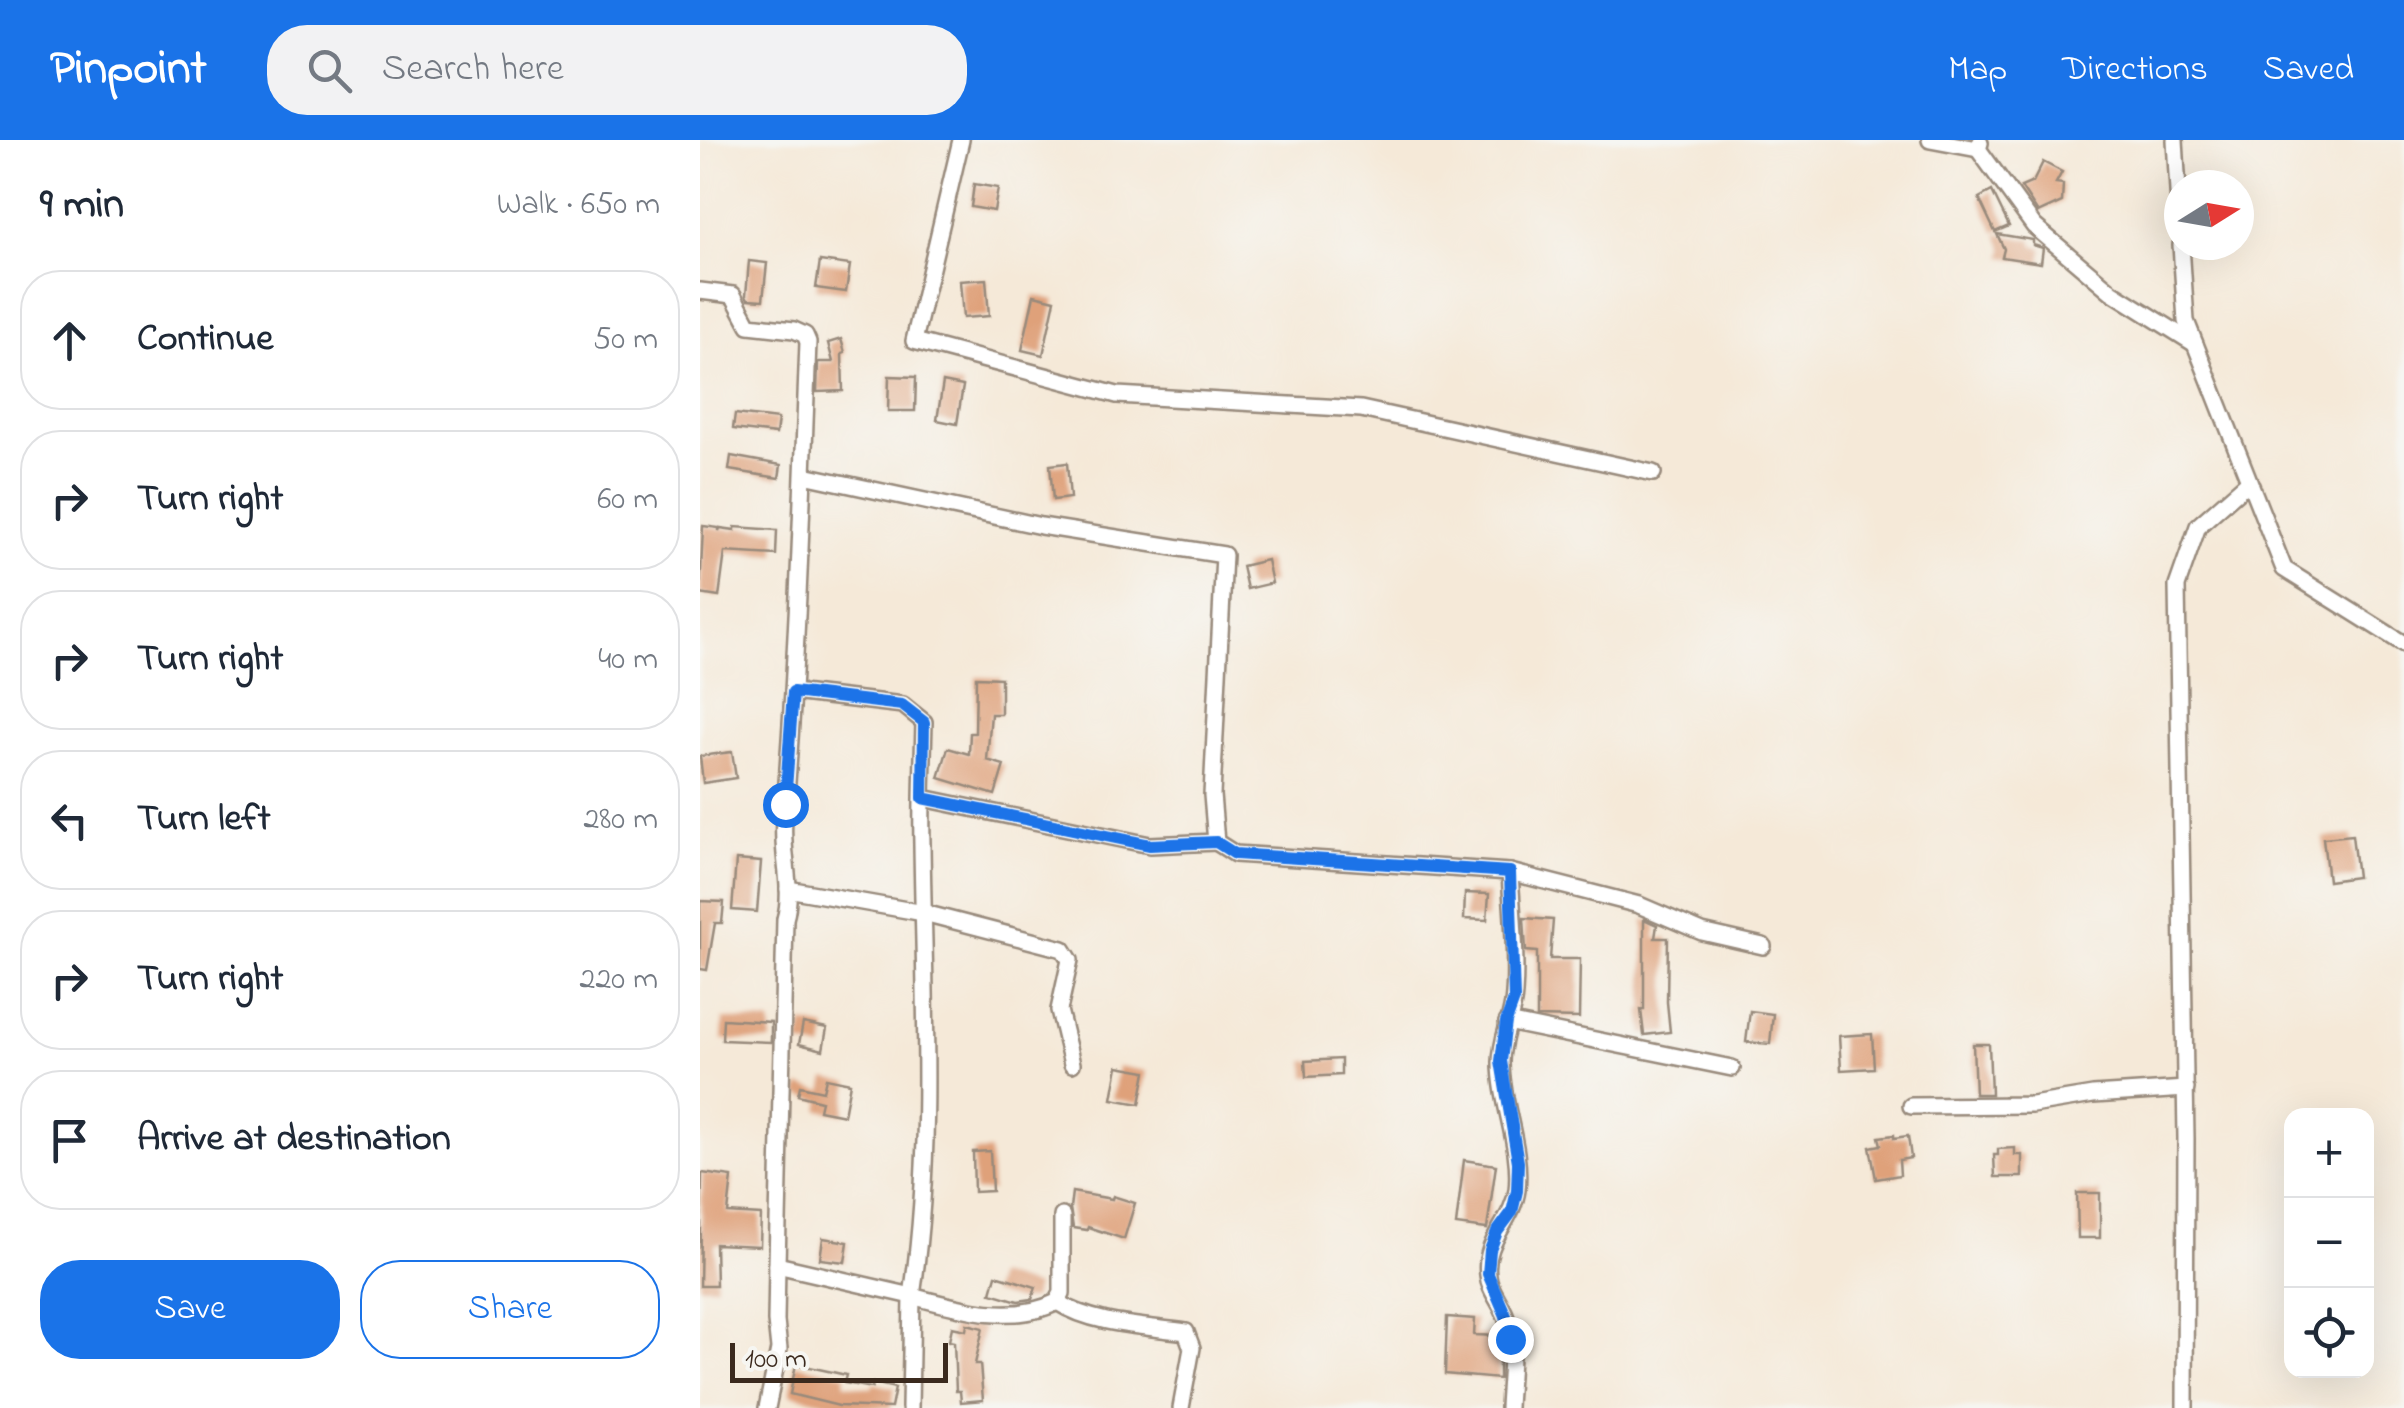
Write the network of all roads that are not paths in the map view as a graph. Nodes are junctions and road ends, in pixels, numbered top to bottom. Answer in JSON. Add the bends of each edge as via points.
{"nodes":[{"id":1,"x":960,"y":140,"type":"edge"},
{"id":2,"x":1930,"y":140,"type":"edge"},
{"id":3,"x":2175,"y":140,"type":"edge"},
{"id":4,"x":1980,"y":144,"type":"edge"},
{"id":5,"x":2177,"y":170,"type":"edge"},
{"id":6,"x":2182,"y":260,"type":"edge"},
{"id":7,"x":700,"y":290,"type":"edge"},
{"id":8,"x":2195,"y":344,"type":"junction"},
{"id":9,"x":1653,"y":472,"type":"dead end"},
{"id":10,"x":804,"y":476,"type":"junction"},
{"id":11,"x":2248,"y":482,"type":"junction"},
{"id":12,"x":2404,"y":644,"type":"edge"},
{"id":13,"x":793,"y":692,"type":"junction"},
{"id":14,"x":923,"y":798,"type":"junction"},
{"id":15,"x":1216,"y":842,"type":"junction"},
{"id":16,"x":1510,"y":872,"type":"junction"},
{"id":17,"x":788,"y":889,"type":"junction"},
{"id":18,"x":924,"y":913,"type":"junction"},
{"id":19,"x":1763,"y":946,"type":"dead end"},
{"id":20,"x":1506,"y":1022,"type":"junction"},
{"id":21,"x":1072,"y":1064,"type":"dead end"},
{"id":22,"x":1732,"y":1068,"type":"dead end"},
{"id":23,"x":2186,"y":1089,"type":"junction"},
{"id":24,"x":1911,"y":1106,"type":"dead end"},
{"id":25,"x":1062,"y":1216,"type":"dead end"},
{"id":26,"x":776,"y":1266,"type":"junction"},
{"id":27,"x":912,"y":1296,"type":"junction"},
{"id":28,"x":1057,"y":1302,"type":"junction"},
{"id":29,"x":767,"y":1408,"type":"edge"},
{"id":30,"x":910,"y":1408,"type":"edge"},
{"id":31,"x":1180,"y":1408,"type":"edge"},
{"id":32,"x":1508,"y":1408,"type":"edge"},
{"id":33,"x":2185,"y":1408,"type":"edge"}],
"edges":[{"from":1,"to":9,"type":"street","via":[[914,340],[1117,395],[1361,409]]},
{"from":2,"to":4,"type":"street"},
{"from":3,"to":5,"type":"street"},
{"from":4,"to":8,"type":"street","via":[[2034,226],[2112,292]]},
{"from":6,"to":8,"type":"street","via":[[2186,321]]},
{"from":7,"to":10,"type":"street","via":[[733,295],[749,325],[805,335]]},
{"from":8,"to":11,"type":"street"},
{"from":10,"to":13,"type":"street"},
{"from":10,"to":15,"type":"street","via":[[1042,526],[1224,555],[1212,796]]},
{"from":11,"to":12,"type":"street","via":[[2284,569]]},
{"from":11,"to":23,"type":"street","via":[[2198,526],[2177,586]]},
{"from":13,"to":14,"type":"street","via":[[902,705],[924,722]]},
{"from":13,"to":17,"type":"street","via":[[782,837]]},
{"from":14,"to":15,"type":"street","via":[[1150,845]]},
{"from":14,"to":18,"type":"street"},
{"from":15,"to":16,"type":"street","via":[[1235,854]]},
{"from":16,"to":19,"type":"street"},
{"from":16,"to":20,"type":"street","via":[[1515,969]]},
{"from":17,"to":18,"type":"street"},
{"from":17,"to":26,"type":"street"},
{"from":18,"to":21,"type":"street","via":[[1063,949],[1070,960],[1059,1010]]},
{"from":18,"to":27,"type":"street","via":[[926,1086]]},
{"from":20,"to":22,"type":"street"},
{"from":20,"to":32,"type":"street","via":[[1501,1061],[1517,1191],[1490,1250],[1488,1274],[1510,1339]]},
{"from":23,"to":24,"type":"street","via":[[2032,1105]]},
{"from":23,"to":33,"type":"street"},
{"from":25,"to":28,"type":"street"},
{"from":26,"to":27,"type":"street"},
{"from":26,"to":29,"type":"street","via":[[779,1349]]},
{"from":27,"to":28,"type":"street","via":[[996,1314]]},
{"from":27,"to":30,"type":"street"},
{"from":28,"to":31,"type":"street","via":[[1123,1324],[1186,1332],[1192,1348]]}]}
